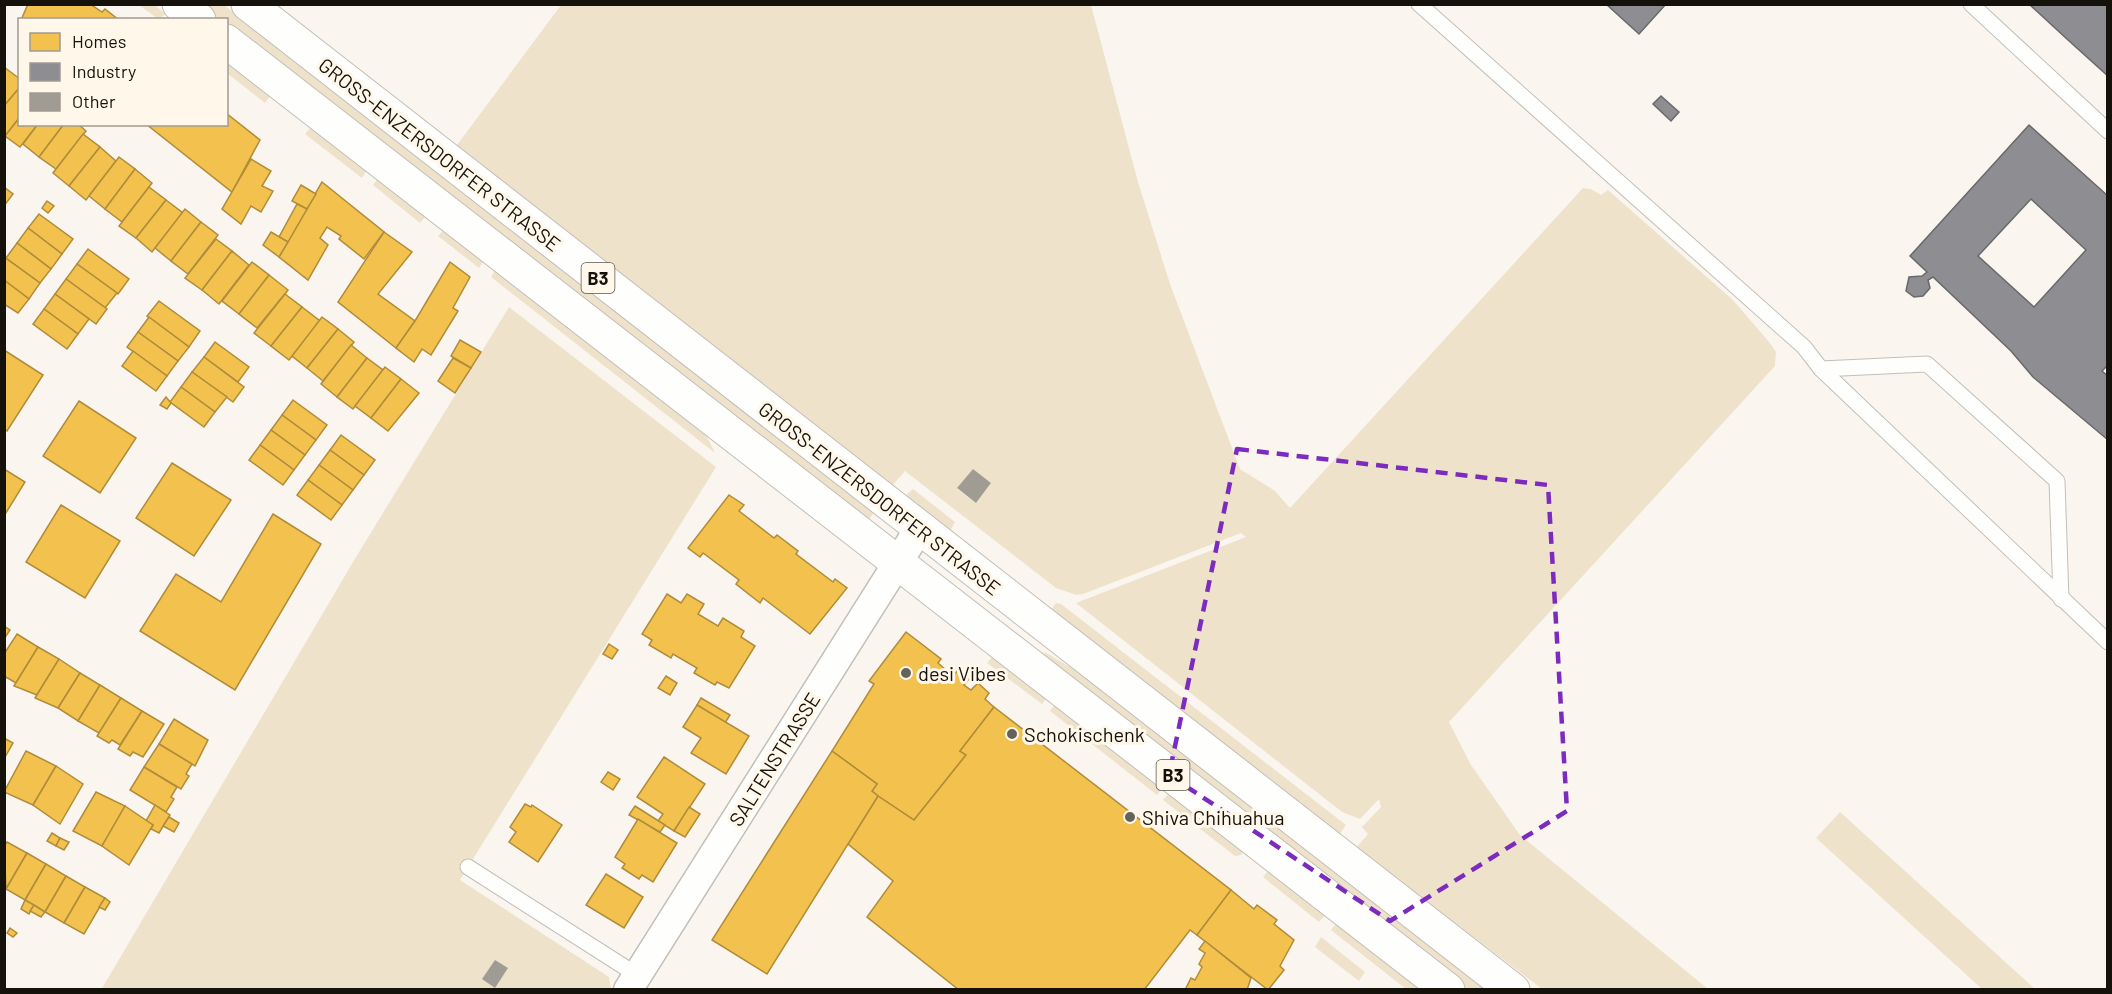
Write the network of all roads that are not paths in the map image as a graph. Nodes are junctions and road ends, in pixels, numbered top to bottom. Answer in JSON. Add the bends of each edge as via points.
{"nodes":[{"id":1,"x":179,"y":4,"type":"edge"},
{"id":2,"x":248,"y":4,"type":"edge"},
{"id":3,"x":1419,"y":4,"type":"edge"},
{"id":4,"x":1971,"y":4,"type":"edge"},
{"id":5,"x":196,"y":18,"type":"edge"},
{"id":6,"x":228,"y":43,"type":"edge"},
{"id":7,"x":2108,"y":130,"type":"edge"},
{"id":8,"x":1821,"y":369,"type":"junction"},
{"id":9,"x":919,"y":529,"type":"junction"},
{"id":10,"x":899,"y":561,"type":"junction"},
{"id":11,"x":2061,"y":599,"type":"junction"},
{"id":12,"x":2108,"y":642,"type":"edge"},
{"id":13,"x":468,"y":867,"type":"dead end"},
{"id":14,"x":633,"y":982,"type":"edge"},
{"id":15,"x":1448,"y":990,"type":"edge"},
{"id":16,"x":1513,"y":990,"type":"edge"}],
"edges":[{"from":1,"to":5,"type":"main road"},
{"from":2,"to":9,"type":"main road","name":"GROSS-ENZERSDORFER STRASSE","number":"B3"},
{"from":3,"to":8,"type":"lane","via":[[1804,347]]},
{"from":4,"to":7,"type":"lane"},
{"from":6,"to":10,"type":"main road","name":"GROSS-ENZERSDORFER STRASSE","number":"B3"},
{"from":8,"to":11,"type":"lane"},
{"from":8,"to":11,"type":"lane","via":[[1927,364],[2056,481]]},
{"from":9,"to":10,"type":"street","name":"SALTENSTRASSE"},
{"from":9,"to":16,"type":"main road","name":"GROSS-ENZERSDORFER STRASSE","number":"B3"},
{"from":10,"to":14,"type":"street","name":"SALTENSTRASSE"},
{"from":10,"to":15,"type":"main road","name":"GROSS-ENZERSDORFER STRASSE","number":"B3"},
{"from":11,"to":12,"type":"lane"},
{"from":13,"to":14,"type":"lane"}]}
